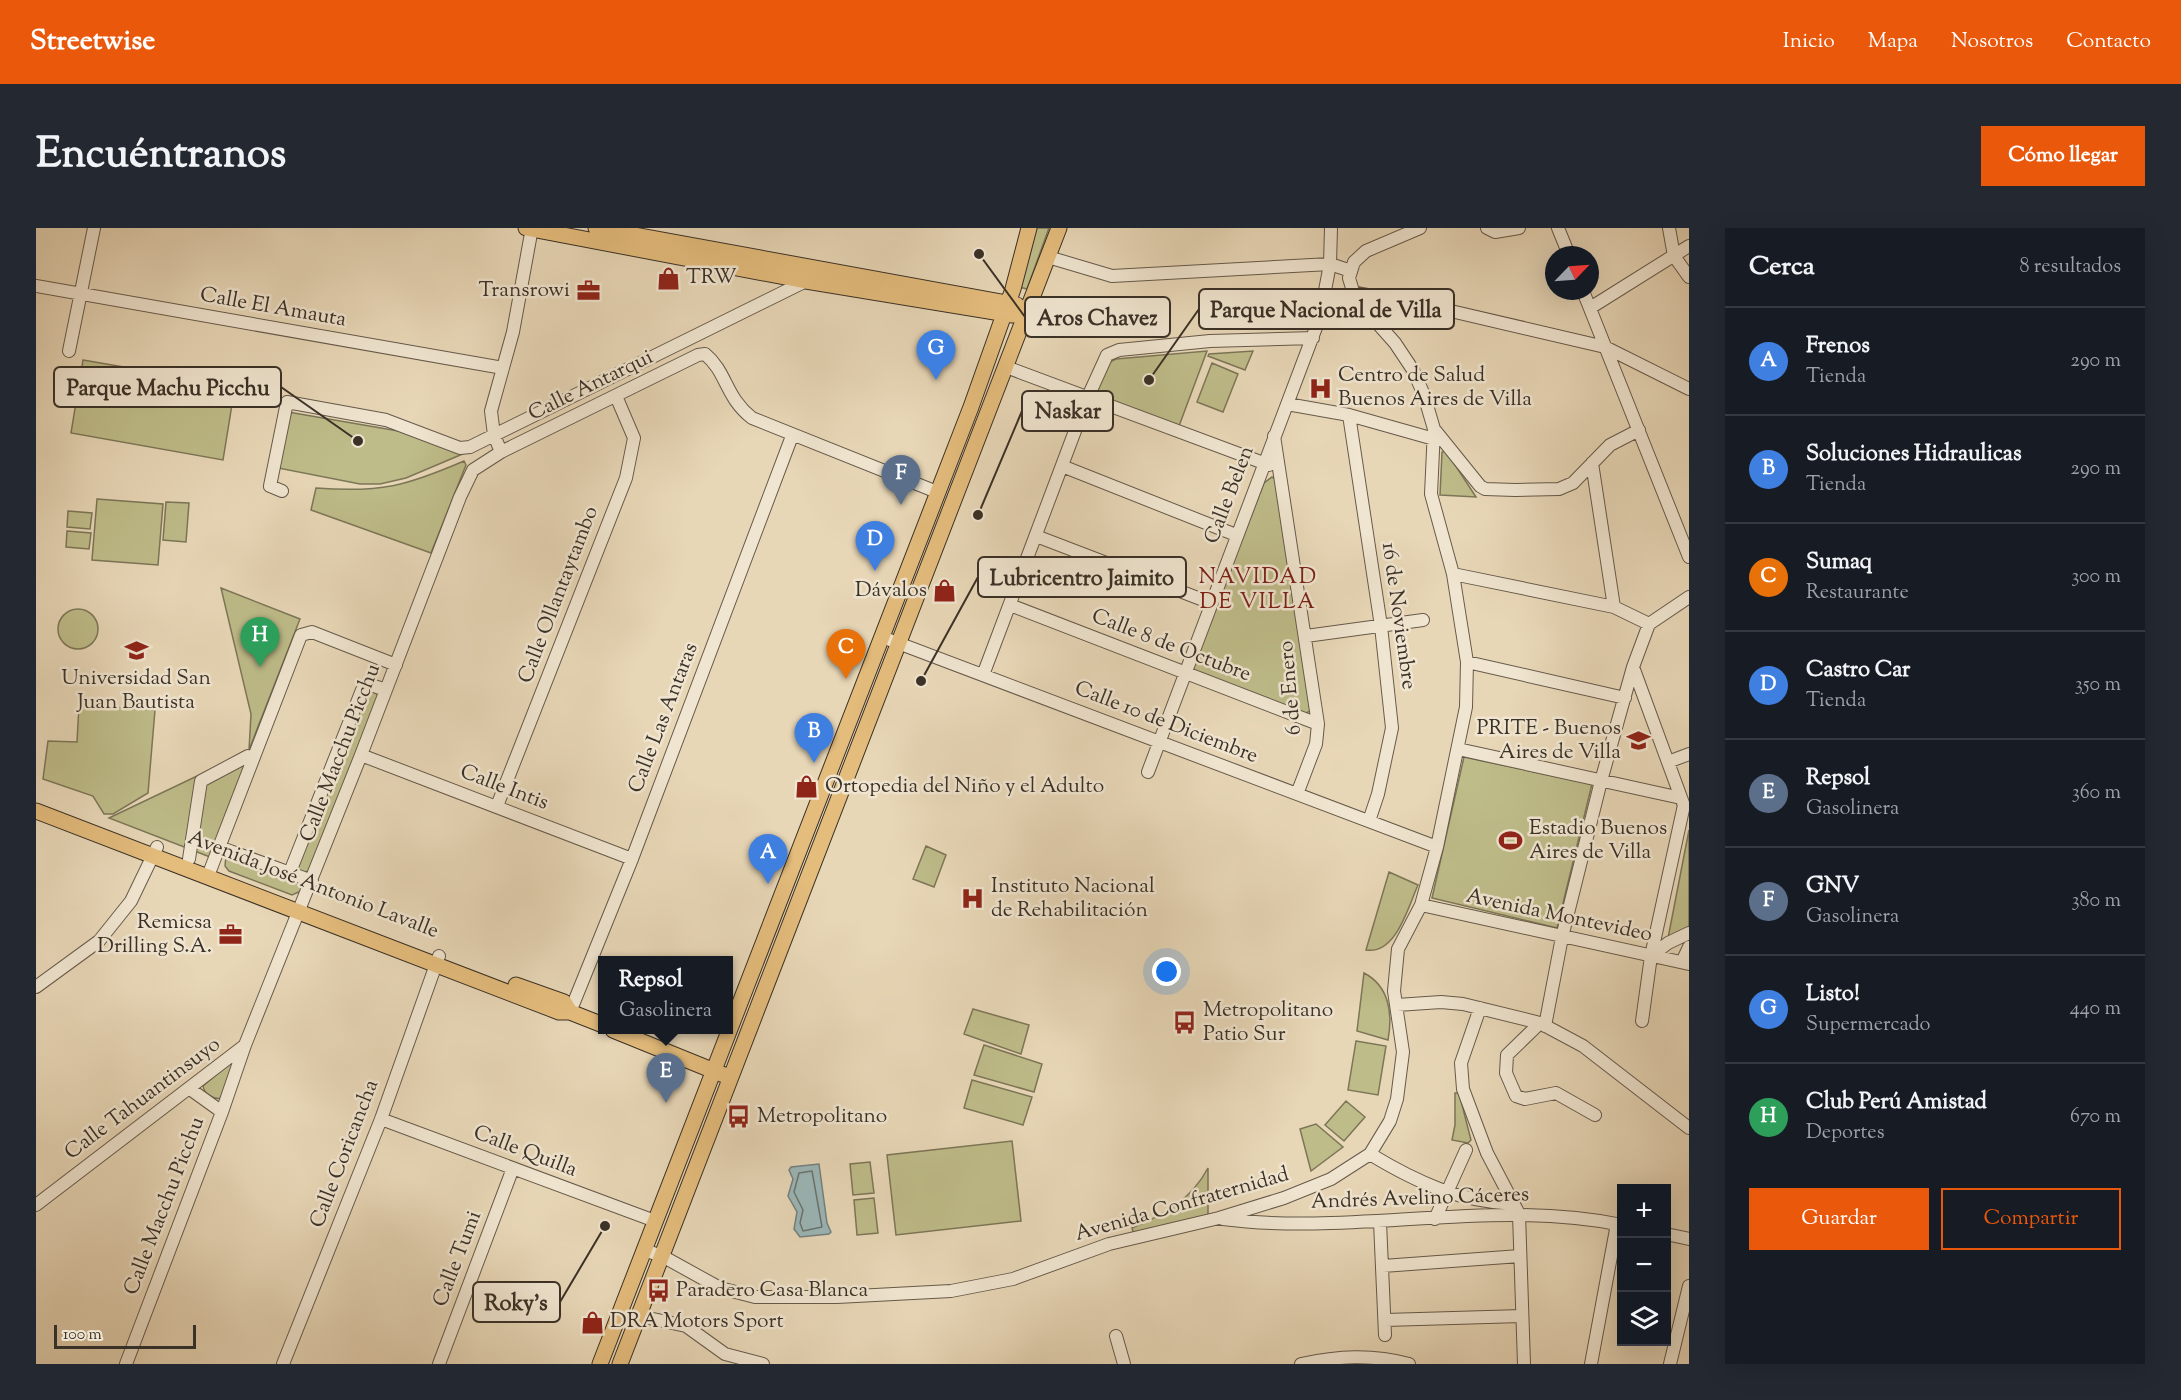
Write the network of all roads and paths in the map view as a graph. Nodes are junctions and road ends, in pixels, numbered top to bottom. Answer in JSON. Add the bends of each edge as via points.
{"nodes":[{"id":1,"x":93,"y":228,"type":"edge"},
{"id":2,"x":530,"y":228,"type":"edge"},
{"id":3,"x":596,"y":228,"type":"edge"},
{"id":4,"x":1029,"y":228,"type":"edge"},
{"id":5,"x":1059,"y":228,"type":"edge"},
{"id":6,"x":1331,"y":228,"type":"edge"},
{"id":7,"x":1419,"y":228,"type":"edge"},
{"id":8,"x":1487,"y":228,"type":"edge"},
{"id":9,"x":1519,"y":228,"type":"edge"},
{"id":10,"x":1558,"y":228,"type":"edge"},
{"id":11,"x":1669,"y":228,"type":"edge"},
{"id":12,"x":641,"y":232,"type":"edge"},
{"id":13,"x":1565,"y":246,"type":"edge"},
{"id":14,"x":1689,"y":246,"type":"edge"},
{"id":15,"x":1674,"y":256,"type":"junction"},
{"id":16,"x":1048,"y":257,"type":"junction"},
{"id":17,"x":1330,"y":264,"type":"junction"},
{"id":18,"x":1351,"y":271,"type":"junction"},
{"id":19,"x":1689,"y":277,"type":"edge"},
{"id":20,"x":806,"y":281,"type":"junction"},
{"id":21,"x":36,"y":286,"type":"edge"},
{"id":22,"x":1352,"y":292,"type":"junction"},
{"id":23,"x":81,"y":294,"type":"junction"},
{"id":24,"x":1587,"y":300,"type":"edge"},
{"id":25,"x":1007,"y":308,"type":"junction"},
{"id":26,"x":1590,"y":308,"type":"junction"},
{"id":27,"x":1027,"y":313,"type":"junction"},
{"id":28,"x":1313,"y":338,"type":"junction"},
{"id":29,"x":1605,"y":347,"type":"junction"},
{"id":30,"x":69,"y":351,"type":"dead end"},
{"id":31,"x":1006,"y":367,"type":"junction"},
{"id":32,"x":502,"y":368,"type":"junction"},
{"id":33,"x":1689,"y":389,"type":"edge"},
{"id":34,"x":616,"y":396,"type":"junction"},
{"id":35,"x":1087,"y":399,"type":"junction"},
{"id":36,"x":1287,"y":404,"type":"junction"},
{"id":37,"x":1349,"y":415,"type":"junction"},
{"id":38,"x":1639,"y":430,"type":"junction"},
{"id":39,"x":1434,"y":434,"type":"junction"},
{"id":40,"x":494,"y":435,"type":"junction"},
{"id":41,"x":792,"y":435,"type":"junction"},
{"id":42,"x":1274,"y":435,"type":"junction"},
{"id":43,"x":501,"y":452,"type":"junction"},
{"id":44,"x":1592,"y":463,"type":"junction"},
{"id":45,"x":1263,"y":464,"type":"junction"},
{"id":46,"x":1062,"y":466,"type":"junction"},
{"id":47,"x":1279,"y":467,"type":"junction"},
{"id":48,"x":282,"y":491,"type":"dead end"},
{"id":49,"x":937,"y":492,"type":"junction"},
{"id":50,"x":1236,"y":535,"type":"junction"},
{"id":51,"x":1036,"y":536,"type":"junction"},
{"id":52,"x":1689,"y":557,"type":"edge"},
{"id":53,"x":1453,"y":574,"type":"junction"},
{"id":54,"x":1689,"y":597,"type":"edge"},
{"id":55,"x":1211,"y":603,"type":"junction"},
{"id":56,"x":1010,"y":605,"type":"junction"},
{"id":57,"x":1614,"y":607,"type":"junction"},
{"id":58,"x":1422,"y":620,"type":"dead end"},
{"id":59,"x":1648,"y":624,"type":"junction"},
{"id":60,"x":1381,"y":626,"type":"junction"},
{"id":61,"x":1306,"y":636,"type":"junction"},
{"id":62,"x":882,"y":637,"type":"junction"},
{"id":63,"x":898,"y":643,"type":"junction"},
{"id":64,"x":1467,"y":662,"type":"junction"},
{"id":65,"x":396,"y":665,"type":"junction"},
{"id":66,"x":1633,"y":667,"type":"junction"},
{"id":67,"x":1184,"y":672,"type":"junction"},
{"id":68,"x":982,"y":675,"type":"junction"},
{"id":69,"x":386,"y":690,"type":"junction"},
{"id":70,"x":1625,"y":698,"type":"junction"},
{"id":71,"x":1318,"y":724,"type":"junction"},
{"id":72,"x":1159,"y":741,"type":"junction"},
{"id":73,"x":1458,"y":749,"type":"junction"},
{"id":74,"x":1689,"y":754,"type":"edge"},
{"id":75,"x":361,"y":755,"type":"junction"},
{"id":76,"x":253,"y":758,"type":"junction"},
{"id":77,"x":1668,"y":762,"type":"junction"},
{"id":78,"x":1148,"y":772,"type":"dead end"},
{"id":79,"x":1601,"y":781,"type":"junction"},
{"id":80,"x":1297,"y":794,"type":"junction"},
{"id":81,"x":36,"y":800,"type":"edge"},
{"id":82,"x":1682,"y":802,"type":"junction"},
{"id":83,"x":497,"y":806,"type":"junction"},
{"id":84,"x":36,"y":811,"type":"edge"},
{"id":85,"x":1689,"y":818,"type":"edge"},
{"id":86,"x":1369,"y":821,"type":"junction"},
{"id":87,"x":219,"y":847,"type":"junction"},
{"id":88,"x":1437,"y":847,"type":"junction"},
{"id":89,"x":156,"y":851,"type":"junction"},
{"id":90,"x":189,"y":859,"type":"junction"},
{"id":91,"x":632,"y":859,"type":"junction"},
{"id":92,"x":210,"y":872,"type":"junction"},
{"id":93,"x":290,"y":872,"type":"junction"},
{"id":94,"x":312,"y":881,"type":"junction"},
{"id":95,"x":1421,"y":905,"type":"junction"},
{"id":96,"x":301,"y":908,"type":"junction"},
{"id":97,"x":1689,"y":933,"type":"edge"},
{"id":98,"x":1562,"y":937,"type":"junction"},
{"id":99,"x":1689,"y":947,"type":"edge"},
{"id":100,"x":1651,"y":956,"type":"junction"},
{"id":101,"x":438,"y":961,"type":"junction"},
{"id":102,"x":1685,"y":963,"type":"edge"},
{"id":103,"x":36,"y":987,"type":"edge"},
{"id":104,"x":1397,"y":1005,"type":"junction"},
{"id":105,"x":1480,"y":1008,"type":"junction"},
{"id":106,"x":570,"y":1012,"type":"junction"},
{"id":107,"x":1642,"y":1021,"type":"dead end"},
{"id":108,"x":598,"y":1023,"type":"edge"},
{"id":109,"x":733,"y":1024,"type":"edge"},
{"id":110,"x":1543,"y":1024,"type":"junction"},
{"id":111,"x":625,"y":1034,"type":"edge"},
{"id":112,"x":729,"y":1034,"type":"edge"},
{"id":113,"x":245,"y":1045,"type":"junction"},
{"id":114,"x":715,"y":1071,"type":"junction"},
{"id":115,"x":731,"y":1077,"type":"junction"},
{"id":116,"x":190,"y":1089,"type":"junction"},
{"id":117,"x":222,"y":1112,"type":"junction"},
{"id":118,"x":1595,"y":1115,"type":"dead end"},
{"id":119,"x":381,"y":1119,"type":"junction"},
{"id":120,"x":1689,"y":1128,"type":"edge"},
{"id":121,"x":1466,"y":1150,"type":"dead end"},
{"id":122,"x":1370,"y":1154,"type":"junction"},
{"id":123,"x":513,"y":1168,"type":"junction"},
{"id":124,"x":1449,"y":1194,"type":"junction"},
{"id":125,"x":36,"y":1204,"type":"edge"},
{"id":126,"x":1517,"y":1209,"type":"junction"},
{"id":127,"x":1219,"y":1218,"type":"junction"},
{"id":128,"x":1435,"y":1219,"type":"junction"},
{"id":129,"x":655,"y":1221,"type":"junction"},
{"id":130,"x":1380,"y":1222,"type":"junction"},
{"id":131,"x":1617,"y":1225,"type":"edge"},
{"id":132,"x":1617,"y":1235,"type":"edge"},
{"id":133,"x":1671,"y":1235,"type":"edge"},
{"id":134,"x":1689,"y":1239,"type":"edge"},
{"id":135,"x":644,"y":1250,"type":"junction"},
{"id":136,"x":662,"y":1256,"type":"junction"},
{"id":137,"x":1520,"y":1256,"type":"junction"},
{"id":138,"x":1383,"y":1266,"type":"junction"},
{"id":139,"x":1688,"y":1294,"type":"edge"},
{"id":140,"x":639,"y":1316,"type":"junction"},
{"id":141,"x":1522,"y":1316,"type":"junction"},
{"id":142,"x":1385,"y":1320,"type":"junction"},
{"id":143,"x":1385,"y":1335,"type":"dead end"},
{"id":144,"x":1116,"y":1336,"type":"dead end"},
{"id":145,"x":603,"y":1358,"type":"edge"},
{"id":146,"x":622,"y":1363,"type":"edge"},
{"id":147,"x":126,"y":1364,"type":"edge"},
{"id":148,"x":283,"y":1364,"type":"edge"},
{"id":149,"x":439,"y":1364,"type":"edge"},
{"id":150,"x":763,"y":1364,"type":"edge"},
{"id":151,"x":1124,"y":1364,"type":"edge"},
{"id":152,"x":1301,"y":1364,"type":"edge"},
{"id":153,"x":1409,"y":1364,"type":"edge"},
{"id":154,"x":1524,"y":1364,"type":"edge"},
{"id":155,"x":1591,"y":1364,"type":"edge"},
{"id":156,"x":1670,"y":1364,"type":"edge"}],
"edges":[{"from":1,"to":23,"type":"street"},
{"from":2,"to":20,"type":"main road"},
{"from":2,"to":32,"type":"street","via":[[513,332]]},
{"from":3,"to":12,"type":"main road"},
{"from":4,"to":25,"type":"main road"},
{"from":5,"to":16,"type":"main road"},
{"from":6,"to":17,"type":"street","name":"Calle Belen"},
{"from":7,"to":18,"type":"street","via":[[1366,251]]},
{"from":8,"to":9,"type":"street","via":[[1495,232]]},
{"from":10,"to":13,"type":"street"},
{"from":11,"to":15,"type":"street"},
{"from":12,"to":25,"type":"main road"},
{"from":14,"to":15,"type":"street"},
{"from":15,"to":19,"type":"street"},
{"from":15,"to":26,"type":"street"},
{"from":16,"to":17,"type":"street","via":[[1112,276]]},
{"from":16,"to":27,"type":"main road"},
{"from":17,"to":18,"type":"street"},
{"from":17,"to":28,"type":"street","name":"Calle Belen","via":[[1326,297]]},
{"from":18,"to":22,"type":"street"},
{"from":20,"to":25,"type":"main road"},
{"from":20,"to":40,"type":"street"},
{"from":21,"to":23,"type":"street","name":"Calle El Amauta"},
{"from":22,"to":29,"type":"street"},
{"from":22,"to":39,"type":"street","name":"Avenida Confraternidad","via":[[1413,370]]},
{"from":23,"to":30,"type":"street"},
{"from":23,"to":32,"type":"street","name":"Calle El Amauta"},
{"from":24,"to":26,"type":"street"},
{"from":25,"to":27,"type":"main road"},
{"from":25,"to":49,"type":"main road"},
{"from":26,"to":29,"type":"street"},
{"from":27,"to":31,"type":"main road"},
{"from":28,"to":35,"type":"street","via":[[1210,341],[1112,352],[1104,359]]},
{"from":28,"to":36,"type":"street","name":"Calle Belen"},
{"from":29,"to":33,"type":"street"},
{"from":29,"to":38,"type":"street"},
{"from":31,"to":35,"type":"street"},
{"from":31,"to":63,"type":"main road"},
{"from":32,"to":40,"type":"street","via":[[491,411]]},
{"from":34,"to":41,"type":"street","name":"Calle Antarqui","via":[[705,354],[740,408],[752,418]]},
{"from":34,"to":43,"type":"street","name":"Calle Antarqui"},
{"from":34,"to":83,"type":"street","name":"Calle Ollantaytambo","via":[[634,438],[626,478]]},
{"from":35,"to":45,"type":"street"},
{"from":35,"to":46,"type":"street"},
{"from":36,"to":37,"type":"street"},
{"from":36,"to":42,"type":"street","name":"Calle Belen"},
{"from":37,"to":39,"type":"street"},
{"from":37,"to":60,"type":"street","name":"16 de Noviembre"},
{"from":38,"to":44,"type":"street","via":[[1610,446]]},
{"from":38,"to":52,"type":"street"},
{"from":39,"to":44,"type":"street","via":[[1485,489],[1559,489],[1573,483]]},
{"from":39,"to":53,"type":"street","name":"Avenida Confraternidad","via":[[1431,494]]},
{"from":40,"to":43,"type":"street"},
{"from":40,"to":48,"type":"street","via":[[460,448],[386,420],[287,402],[270,486]]},
{"from":41,"to":49,"type":"street"},
{"from":41,"to":91,"type":"street","name":"Calle Las Antaras"},
{"from":42,"to":45,"type":"street","name":"Calle Belen"},
{"from":42,"to":47,"type":"street","name":"6 de Enero"},
{"from":43,"to":65,"type":"street","name":"Calle Macchu Picchu","via":[[467,478]]},
{"from":44,"to":57,"type":"street"},
{"from":45,"to":47,"type":"street"},
{"from":45,"to":50,"type":"street","name":"Calle Belen"},
{"from":46,"to":50,"type":"street"},
{"from":46,"to":51,"type":"street"},
{"from":47,"to":61,"type":"street","name":"6 de Enero"},
{"from":49,"to":62,"type":"main road"},
{"from":50,"to":55,"type":"street","name":"Calle Belen"},
{"from":51,"to":55,"type":"street"},
{"from":51,"to":56,"type":"street"},
{"from":53,"to":57,"type":"street"},
{"from":53,"to":64,"type":"street","name":"Avenida Confraternidad"},
{"from":54,"to":59,"type":"street"},
{"from":55,"to":67,"type":"street","name":"Calle Belen"},
{"from":56,"to":67,"type":"street","name":"Calle 8 de Octubre"},
{"from":56,"to":68,"type":"street"},
{"from":57,"to":59,"type":"street"},
{"from":58,"to":60,"type":"street"},
{"from":59,"to":66,"type":"street"},
{"from":60,"to":61,"type":"street"},
{"from":60,"to":86,"type":"street","name":"16 de Noviembre","via":[[1392,728]]},
{"from":61,"to":71,"type":"street","name":"6 de Enero"},
{"from":62,"to":63,"type":"street","name":"Calle 10 de Diciembre"},
{"from":62,"to":109,"type":"main road"},
{"from":63,"to":68,"type":"street","name":"Calle 10 de Diciembre"},
{"from":63,"to":115,"type":"main road"},
{"from":64,"to":70,"type":"street"},
{"from":64,"to":73,"type":"street","name":"Avenida Confraternidad","via":[[1466,707]]},
{"from":65,"to":69,"type":"street","name":"Calle Macchu Picchu"},
{"from":65,"to":76,"type":"street","via":[[306,632],[301,635]]},
{"from":66,"to":70,"type":"street"},
{"from":66,"to":77,"type":"street"},
{"from":67,"to":71,"type":"street","name":"Calle 8 de Octubre"},
{"from":67,"to":72,"type":"street","name":"Calle Belen"},
{"from":68,"to":72,"type":"street","name":"Calle 10 de Diciembre"},
{"from":69,"to":75,"type":"street","name":"Calle Macchu Picchu"},
{"from":69,"to":93,"type":"street","via":[[371,685],[362,690]]},
{"from":70,"to":79,"type":"street"},
{"from":71,"to":80,"type":"street","name":"6 de Enero","via":[[1316,744]]},
{"from":72,"to":78,"type":"street","name":"Calle Belen"},
{"from":72,"to":80,"type":"street","name":"Calle 10 de Diciembre"},
{"from":73,"to":79,"type":"street"},
{"from":73,"to":88,"type":"street","name":"Avenida Confraternidad"},
{"from":74,"to":77,"type":"street"},
{"from":75,"to":83,"type":"street","name":"Calle Intis"},
{"from":75,"to":94,"type":"street","name":"Calle Macchu Picchu"},
{"from":76,"to":87,"type":"street"},
{"from":76,"to":90,"type":"street","via":[[249,756],[201,781]]},
{"from":77,"to":82,"type":"street"},
{"from":79,"to":82,"type":"street"},
{"from":79,"to":98,"type":"street"},
{"from":80,"to":86,"type":"street","name":"Calle 10 de Diciembre"},
{"from":81,"to":89,"type":"main road","name":"Avenida José Antonio Lavalle"},
{"from":82,"to":85,"type":"street"},
{"from":82,"to":100,"type":"street"},
{"from":83,"to":91,"type":"street","name":"Calle Intis"},
{"from":84,"to":89,"type":"main road","name":"Avenida José Antonio Lavalle"},
{"from":86,"to":88,"type":"street","name":"Calle 10 de Diciembre"},
{"from":87,"to":92,"type":"street"},
{"from":87,"to":93,"type":"street"},
{"from":88,"to":95,"type":"street","name":"Avenida Confraternidad"},
{"from":89,"to":90,"type":"main road","name":"Avenida José Antonio Lavalle"},
{"from":89,"to":92,"type":"main road","name":"Avenida José Antonio Lavalle"},
{"from":89,"to":103,"type":"street","via":[[131,901],[99,941]]},
{"from":90,"to":92,"type":"main road","name":"Avenida José Antonio Lavalle"},
{"from":91,"to":106,"type":"street","name":"Calle Las Antaras"},
{"from":92,"to":96,"type":"main road","name":"Avenida José Antonio Lavalle"},
{"from":93,"to":94,"type":"street"},
{"from":94,"to":96,"type":"street","name":"Calle Macchu Picchu"},
{"from":95,"to":98,"type":"street","name":"Avenida Montevideo"},
{"from":95,"to":104,"type":"street","name":"Avenida Confraternidad","via":[[1398,949],[1394,991]]},
{"from":96,"to":101,"type":"main road","name":"Avenida José Antonio Lavalle"},
{"from":96,"to":113,"type":"street","name":"Calle Macchu Picchu"},
{"from":97,"to":100,"type":"street"},
{"from":98,"to":100,"type":"street","name":"Avenida Montevideo"},
{"from":98,"to":110,"type":"street"},
{"from":99,"to":102,"type":"street"},
{"from":100,"to":102,"type":"street","name":"Avenida Montevideo"},
{"from":100,"to":107,"type":"street"},
{"from":101,"to":106,"type":"main road","name":"Avenida José Antonio Lavalle","via":[[559,1012]]},
{"from":101,"to":119,"type":"street","name":"Calle Coricancha"},
{"from":104,"to":105,"type":"street","via":[[1441,1002]]},
{"from":104,"to":122,"type":"street","name":"Avenida Confraternidad","via":[[1403,1052],[1397,1099],[1386,1130]]},
{"from":105,"to":110,"type":"street"},
{"from":105,"to":126,"type":"street","via":[[1461,1063],[1463,1089],[1487,1153]]},
{"from":106,"to":108,"type":"main road","name":"Avenida José Antonio Lavalle"},
{"from":110,"to":118,"type":"street","via":[[1507,1055],[1506,1072],[1516,1096],[1525,1099],[1556,1093]]},
{"from":110,"to":120,"type":"street","via":[[1583,1046]]},
{"from":111,"to":114,"type":"main road"},
{"from":112,"to":114,"type":"main road"},
{"from":113,"to":116,"type":"street","name":"Calle Tahuantinsuyo"},
{"from":113,"to":117,"type":"street","name":"Calle Macchu Picchu"},
{"from":114,"to":115,"type":"main road"},
{"from":114,"to":129,"type":"main road"},
{"from":115,"to":136,"type":"main road"},
{"from":116,"to":117,"type":"street"},
{"from":116,"to":125,"type":"street","name":"Calle Tahuantinsuyo"},
{"from":117,"to":147,"type":"street","name":"Calle Macchu Picchu"},
{"from":119,"to":123,"type":"street","name":"Calle Quilla"},
{"from":119,"to":148,"type":"street","name":"Calle Coricancha"},
{"from":121,"to":124,"type":"street"},
{"from":122,"to":124,"type":"street"},
{"from":122,"to":127,"type":"street","name":"Avenida Confraternidad","via":[[1332,1179]]},
{"from":123,"to":129,"type":"street","name":"Calle Quilla"},
{"from":123,"to":149,"type":"street","name":"Calle Tumi"},
{"from":124,"to":126,"type":"street"},
{"from":124,"to":128,"type":"street"},
{"from":126,"to":128,"type":"street","name":"Andrés Avelino Cáceres"},
{"from":126,"to":131,"type":"street","name":"Andrés Avelino Cáceres"},
{"from":126,"to":137,"type":"street"},
{"from":127,"to":130,"type":"street","name":"Andrés Avelino Cáceres"},
{"from":127,"to":136,"type":"street","name":"Avenida Confraternidad","via":[[1109,1244],[1012,1279],[951,1291],[837,1298],[755,1297],[711,1284]]},
{"from":128,"to":130,"type":"street","name":"Andrés Avelino Cáceres"},
{"from":129,"to":135,"type":"main road"},
{"from":130,"to":138,"type":"street"},
{"from":132,"to":155,"type":"street"},
{"from":133,"to":134,"type":"street"},
{"from":135,"to":136,"type":"street","name":"Avenida Confraternidad"},
{"from":135,"to":145,"type":"main road"},
{"from":136,"to":140,"type":"main road"},
{"from":137,"to":138,"type":"street"},
{"from":137,"to":141,"type":"street"},
{"from":138,"to":142,"type":"street"},
{"from":139,"to":156,"type":"street"},
{"from":140,"to":146,"type":"main road"},
{"from":140,"to":150,"type":"street","via":[[686,1326],[725,1354]]},
{"from":141,"to":142,"type":"street"},
{"from":141,"to":154,"type":"street"},
{"from":142,"to":143,"type":"street"},
{"from":144,"to":151,"type":"street"},
{"from":145,"to":146,"type":"street"},
{"from":152,"to":153,"type":"street","via":[[1362,1356]]}]}
